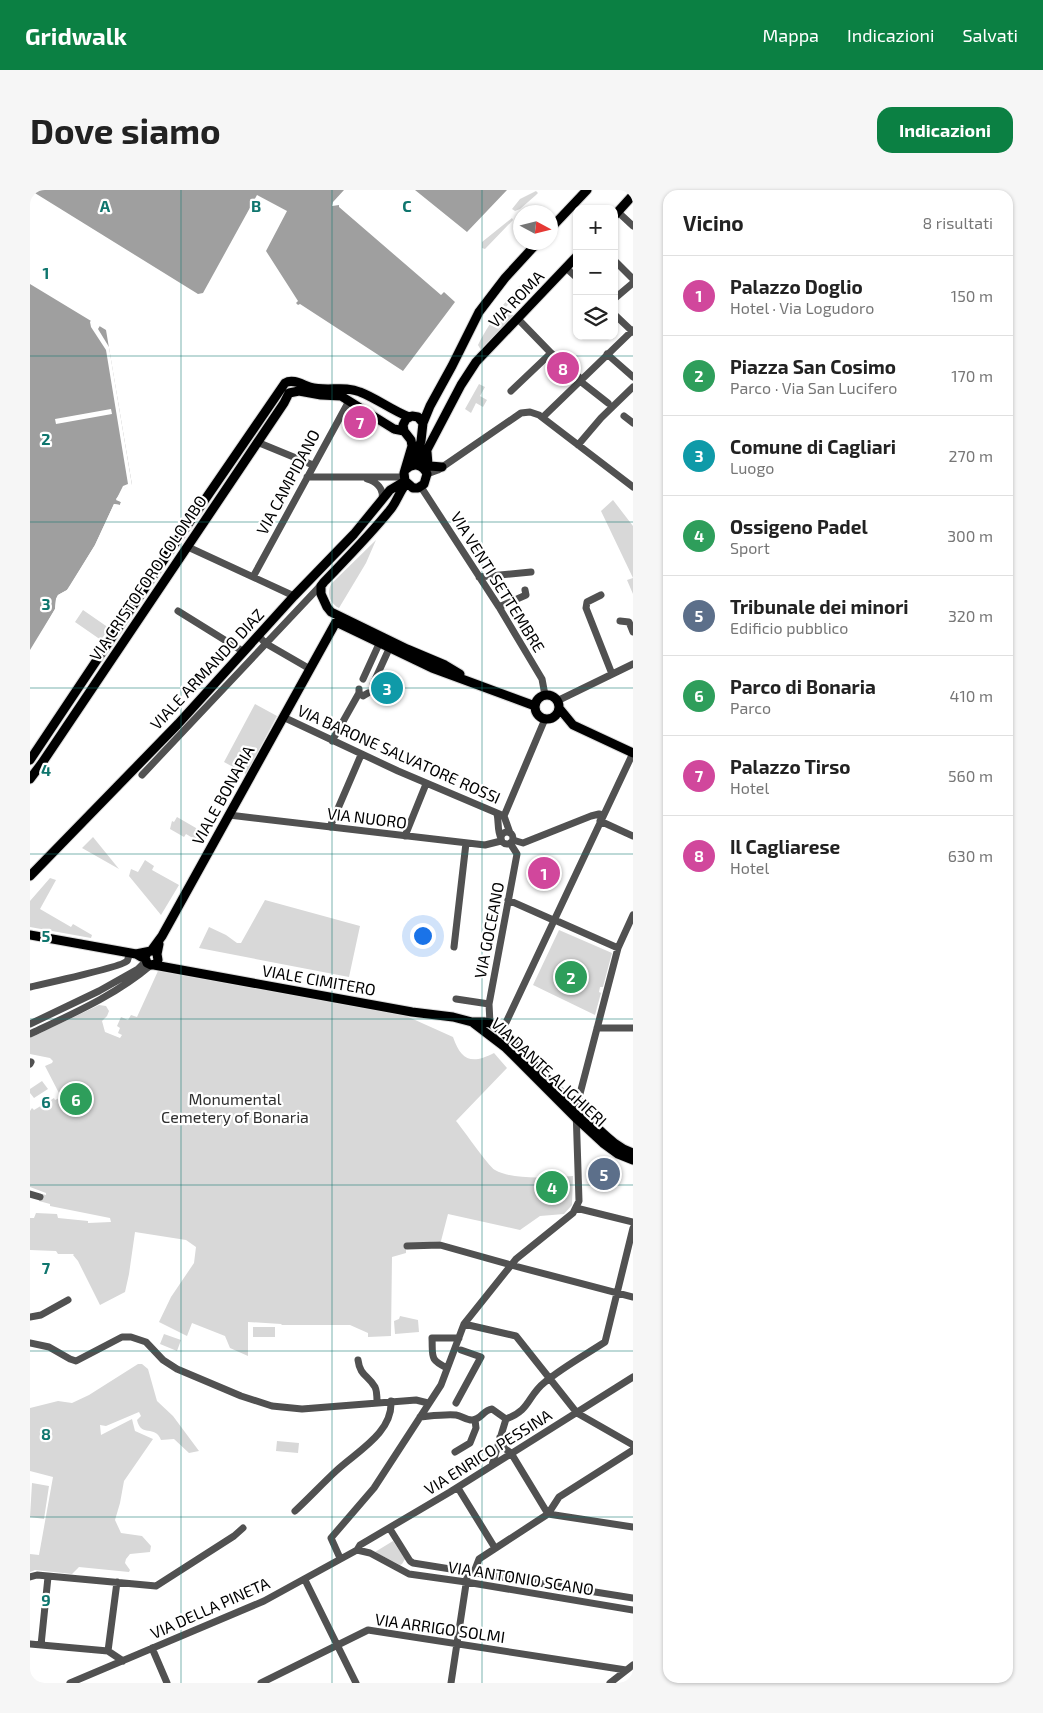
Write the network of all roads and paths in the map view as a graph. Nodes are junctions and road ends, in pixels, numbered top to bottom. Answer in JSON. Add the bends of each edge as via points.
{"nodes":[{"id":1,"x":587,"y":190,"type":"edge"},
{"id":2,"x":633,"y":195,"type":"edge"},
{"id":3,"x":618,"y":212,"type":"edge"},
{"id":4,"x":618,"y":215,"type":"edge"},
{"id":5,"x":558,"y":221,"type":"edge"},
{"id":6,"x":633,"y":226,"type":"edge"},
{"id":7,"x":531,"y":250,"type":"edge"},
{"id":8,"x":573,"y":260,"type":"edge"},
{"id":9,"x":618,"y":264,"type":"edge"},
{"id":10,"x":566,"y":268,"type":"junction"},
{"id":11,"x":573,"y":274,"type":"edge"},
{"id":12,"x":633,"y":279,"type":"edge"},
{"id":13,"x":633,"y":283,"type":"edge"},
{"id":14,"x":618,"y":296,"type":"edge"},
{"id":15,"x":618,"y":318,"type":"edge"},
{"id":16,"x":518,"y":319,"type":"junction"},
{"id":17,"x":633,"y":331,"type":"edge"},
{"id":18,"x":551,"y":353,"type":"junction"},
{"id":19,"x":607,"y":354,"type":"junction"},
{"id":20,"x":633,"y":377,"type":"edge"},
{"id":21,"x":580,"y":380,"type":"junction"},
{"id":22,"x":633,"y":387,"type":"edge"},
{"id":23,"x":290,"y":388,"type":"junction"},
{"id":24,"x":511,"y":391,"type":"dead end"},
{"id":25,"x":348,"y":401,"type":"junction"},
{"id":26,"x":608,"y":403,"type":"dead end"},
{"id":27,"x":430,"y":406,"type":"junction"},
{"id":28,"x":412,"y":416,"type":"junction"},
{"id":29,"x":624,"y":416,"type":"dead end"},
{"id":30,"x":543,"y":417,"type":"junction"},
{"id":31,"x":423,"y":423,"type":"junction"},
{"id":32,"x":633,"y":423,"type":"edge"},
{"id":33,"x":421,"y":433,"type":"junction"},
{"id":34,"x":406,"y":434,"type":"junction"},
{"id":35,"x":257,"y":442,"type":"junction"},
{"id":36,"x":578,"y":445,"type":"junction"},
{"id":37,"x":427,"y":452,"type":"junction"},
{"id":38,"x":418,"y":465,"type":"junction"},
{"id":39,"x":313,"y":466,"type":"junction"},
{"id":40,"x":442,"y":467,"type":"junction"},
{"id":41,"x":427,"y":474,"type":"junction"},
{"id":42,"x":307,"y":477,"type":"junction"},
{"id":43,"x":362,"y":478,"type":"junction"},
{"id":44,"x":405,"y":478,"type":"junction"},
{"id":45,"x":421,"y":487,"type":"junction"},
{"id":46,"x":633,"y":487,"type":"edge"},
{"id":47,"x":382,"y":501,"type":"junction"},
{"id":48,"x":188,"y":547,"type":"junction"},
{"id":49,"x":531,"y":572,"type":"dead end"},
{"id":50,"x":479,"y":576,"type":"junction"},
{"id":51,"x":253,"y":577,"type":"junction"},
{"id":52,"x":324,"y":582,"type":"junction"},
{"id":53,"x":525,"y":590,"type":"dead end"},
{"id":54,"x":601,"y":595,"type":"dead end"},
{"id":55,"x":294,"y":596,"type":"junction"},
{"id":56,"x":499,"y":607,"type":"junction"},
{"id":57,"x":178,"y":611,"type":"dead end"},
{"id":58,"x":620,"y":621,"type":"dead end"},
{"id":59,"x":339,"y":622,"type":"junction"},
{"id":60,"x":633,"y":632,"type":"edge"},
{"id":61,"x":258,"y":635,"type":"junction"},
{"id":62,"x":265,"y":643,"type":"junction"},
{"id":63,"x":379,"y":644,"type":"junction"},
{"id":64,"x":389,"y":649,"type":"junction"},
{"id":65,"x":244,"y":652,"type":"junction"},
{"id":66,"x":633,"y":664,"type":"edge"},
{"id":67,"x":310,"y":669,"type":"junction"},
{"id":68,"x":612,"y":674,"type":"junction"},
{"id":69,"x":363,"y":679,"type":"dead end"},
{"id":70,"x":471,"y":681,"type":"junction"},
{"id":71,"x":373,"y":684,"type":"dead end"},
{"id":72,"x":368,"y":693,"type":"dead end"},
{"id":73,"x":545,"y":695,"type":"junction"},
{"id":74,"x":558,"y":704,"type":"junction"},
{"id":75,"x":535,"y":706,"type":"junction"},
{"id":76,"x":283,"y":717,"type":"junction"},
{"id":77,"x":545,"y":719,"type":"junction"},
{"id":78,"x":332,"y":741,"type":"junction"},
{"id":79,"x":633,"y":753,"type":"edge"},
{"id":80,"x":362,"y":755,"type":"junction"},
{"id":81,"x":30,"y":760,"type":"edge"},
{"id":82,"x":142,"y":775,"type":"dead end"},
{"id":83,"x":30,"y":779,"type":"edge"},
{"id":84,"x":426,"y":784,"type":"junction"},
{"id":85,"x":229,"y":815,"type":"junction"},
{"id":86,"x":501,"y":815,"type":"junction"},
{"id":87,"x":601,"y":818,"type":"junction"},
{"id":88,"x":330,"y":827,"type":"junction"},
{"id":89,"x":406,"y":836,"type":"junction"},
{"id":90,"x":633,"y":836,"type":"edge"},
{"id":91,"x":511,"y":839,"type":"junction"},
{"id":92,"x":501,"y":840,"type":"junction"},
{"id":93,"x":466,"y":843,"type":"junction"},
{"id":94,"x":30,"y":876,"type":"edge"},
{"id":95,"x":508,"y":900,"type":"junction"},
{"id":96,"x":633,"y":915,"type":"edge"},
{"id":97,"x":30,"y":935,"type":"edge"},
{"id":98,"x":454,"y":946,"type":"dead end"},
{"id":99,"x":618,"y":948,"type":"junction"},
{"id":100,"x":132,"y":954,"type":"junction"},
{"id":101,"x":152,"y":960,"type":"junction"},
{"id":102,"x":101,"y":970,"type":"junction"},
{"id":103,"x":110,"y":984,"type":"junction"},
{"id":104,"x":30,"y":987,"type":"edge"},
{"id":105,"x":456,"y":999,"type":"dead end"},
{"id":106,"x":489,"y":1004,"type":"junction"},
{"id":107,"x":472,"y":1022,"type":"junction"},
{"id":108,"x":490,"y":1023,"type":"junction"},
{"id":109,"x":30,"y":1024,"type":"edge"},
{"id":110,"x":597,"y":1028,"type":"junction"},
{"id":111,"x":633,"y":1028,"type":"edge"},
{"id":112,"x":502,"y":1031,"type":"junction"},
{"id":113,"x":30,"y":1034,"type":"edge"},
{"id":114,"x":496,"y":1040,"type":"junction"},
{"id":115,"x":576,"y":1109,"type":"junction"},
{"id":116,"x":577,"y":1119,"type":"junction"},
{"id":117,"x":633,"y":1153,"type":"edge"},
{"id":118,"x":633,"y":1160,"type":"edge"},
{"id":119,"x":30,"y":1194,"type":"edge"},
{"id":120,"x":40,"y":1197,"type":"dead end"},
{"id":121,"x":576,"y":1208,"type":"junction"},
{"id":122,"x":633,"y":1222,"type":"edge"},
{"id":123,"x":633,"y":1228,"type":"edge"},
{"id":124,"x":407,"y":1246,"type":"dead end"},
{"id":125,"x":511,"y":1265,"type":"junction"},
{"id":126,"x":618,"y":1292,"type":"junction"},
{"id":127,"x":633,"y":1297,"type":"edge"},
{"id":128,"x":68,"y":1300,"type":"dead end"},
{"id":129,"x":30,"y":1317,"type":"edge"},
{"id":130,"x":464,"y":1324,"type":"junction"},
{"id":131,"x":458,"y":1338,"type":"junction"},
{"id":132,"x":30,"y":1343,"type":"edge"},
{"id":133,"x":460,"y":1350,"type":"dead end"},
{"id":134,"x":358,"y":1360,"type":"dead end"},
{"id":135,"x":447,"y":1368,"type":"junction"},
{"id":136,"x":633,"y":1377,"type":"edge"},
{"id":137,"x":550,"y":1378,"type":"junction"},
{"id":138,"x":391,"y":1401,"type":"junction"},
{"id":139,"x":378,"y":1402,"type":"junction"},
{"id":140,"x":428,"y":1403,"type":"junction"},
{"id":141,"x":456,"y":1403,"type":"dead end"},
{"id":142,"x":577,"y":1413,"type":"junction"},
{"id":143,"x":420,"y":1417,"type":"junction"},
{"id":144,"x":506,"y":1419,"type":"junction"},
{"id":145,"x":475,"y":1420,"type":"junction"},
{"id":146,"x":500,"y":1437,"type":"junction"},
{"id":147,"x":633,"y":1445,"type":"edge"},
{"id":148,"x":633,"y":1450,"type":"edge"},
{"id":149,"x":455,"y":1452,"type":"dead end"},
{"id":150,"x":512,"y":1453,"type":"junction"},
{"id":151,"x":492,"y":1465,"type":"junction"},
{"id":152,"x":458,"y":1488,"type":"junction"},
{"id":153,"x":295,"y":1511,"type":"dead end"},
{"id":154,"x":548,"y":1514,"type":"junction"},
{"id":155,"x":633,"y":1527,"type":"edge"},
{"id":156,"x":243,"y":1528,"type":"dead end"},
{"id":157,"x":390,"y":1529,"type":"junction"},
{"id":158,"x":495,"y":1548,"type":"junction"},
{"id":159,"x":357,"y":1550,"type":"junction"},
{"id":160,"x":340,"y":1558,"type":"junction"},
{"id":161,"x":410,"y":1562,"type":"junction"},
{"id":162,"x":471,"y":1571,"type":"junction"},
{"id":163,"x":404,"y":1572,"type":"junction"},
{"id":164,"x":30,"y":1577,"type":"edge"},
{"id":165,"x":48,"y":1577,"type":"junction"},
{"id":166,"x":305,"y":1580,"type":"junction"},
{"id":167,"x":117,"y":1582,"type":"junction"},
{"id":168,"x":466,"y":1582,"type":"junction"},
{"id":169,"x":633,"y":1598,"type":"edge"},
{"id":170,"x":633,"y":1610,"type":"edge"},
{"id":171,"x":30,"y":1644,"type":"edge"},
{"id":172,"x":457,"y":1644,"type":"junction"},
{"id":173,"x":41,"y":1645,"type":"junction"},
{"id":174,"x":336,"y":1646,"type":"junction"},
{"id":175,"x":152,"y":1648,"type":"junction"},
{"id":176,"x":108,"y":1651,"type":"junction"},
{"id":177,"x":123,"y":1661,"type":"junction"},
{"id":178,"x":633,"y":1665,"type":"edge"},
{"id":179,"x":626,"y":1670,"type":"junction"},
{"id":180,"x":70,"y":1683,"type":"edge"},
{"id":181,"x":167,"y":1683,"type":"edge"},
{"id":182,"x":261,"y":1683,"type":"edge"},
{"id":183,"x":356,"y":1683,"type":"edge"},
{"id":184,"x":451,"y":1683,"type":"edge"},
{"id":185,"x":610,"y":1683,"type":"edge"}],
"edges":[{"from":1,"to":5,"type":"main road"},
{"from":2,"to":3,"type":"main road"},
{"from":4,"to":6,"type":"street"},
{"from":7,"to":27,"type":"main road","via":[[479,312]]},
{"from":8,"to":10,"type":"main road","name":"VIA ROMA"},
{"from":9,"to":12,"type":"street"},
{"from":10,"to":11,"type":"street"},
{"from":10,"to":16,"type":"main road","name":"VIA ROMA"},
{"from":13,"to":14,"type":"street"},
{"from":15,"to":17,"type":"street"},
{"from":16,"to":18,"type":"street"},
{"from":16,"to":37,"type":"main road","name":"VIA ROMA","via":[[476,362]]},
{"from":17,"to":19,"type":"street"},
{"from":18,"to":21,"type":"street"},
{"from":18,"to":24,"type":"street"},
{"from":19,"to":20,"type":"street"},
{"from":19,"to":21,"type":"street"},
{"from":21,"to":26,"type":"street"},
{"from":21,"to":30,"type":"street"},
{"from":22,"to":36,"type":"street"},
{"from":23,"to":25,"type":"main road","via":[[341,396]]},
{"from":23,"to":28,"type":"main road","via":[[302,383],[311,387],[346,388]]},
{"from":23,"to":35,"type":"main road","name":"VIA CRISTOFORO COLOMBO","via":[[284,403]]},
{"from":23,"to":81,"type":"main road","name":"VIA CRISTOFORO COLOMBO","via":[[167,555]]},
{"from":25,"to":34,"type":"main road"},
{"from":25,"to":39,"type":"street","name":"VIA CAMPIDANO"},
{"from":27,"to":28,"type":"main road"},
{"from":27,"to":31,"type":"main road"},
{"from":28,"to":31,"type":"main road"},
{"from":28,"to":34,"type":"main road","via":[[403,425]]},
{"from":29,"to":32,"type":"street"},
{"from":30,"to":36,"type":"street"},
{"from":30,"to":40,"type":"street","via":[[521,413]]},
{"from":31,"to":33,"type":"main road"},
{"from":33,"to":34,"type":"main road","via":[[415,436]]},
{"from":33,"to":38,"type":"main road","via":[[416,457]]},
{"from":34,"to":44,"type":"main road","via":[[412,446]]},
{"from":35,"to":39,"type":"street"},
{"from":35,"to":48,"type":"main road","name":"VIA CRISTOFORO COLOMBO"},
{"from":36,"to":46,"type":"street"},
{"from":37,"to":38,"type":"main road","name":"VIA ROMA"},
{"from":37,"to":40,"type":"main road","via":[[430,466]]},
{"from":38,"to":41,"type":"main road"},
{"from":38,"to":44,"type":"main road","via":[[412,465]]},
{"from":39,"to":42,"type":"street","name":"VIA CAMPIDANO"},
{"from":40,"to":41,"type":"street"},
{"from":41,"to":45,"type":"main road"},
{"from":42,"to":43,"type":"street"},
{"from":42,"to":51,"type":"street","name":"VIA CAMPIDANO"},
{"from":43,"to":44,"type":"street"},
{"from":43,"to":47,"type":"street","via":[[379,486]]},
{"from":44,"to":45,"type":"main road","via":[[413,488]]},
{"from":44,"to":47,"type":"main road","name":"VIALE ARMANDO DIAZ"},
{"from":44,"to":52,"type":"main road","name":"VIALE ARMANDO DIAZ","via":[[388,513]]},
{"from":45,"to":50,"type":"street","name":"VIA VENTI SETTEMBRE"},
{"from":47,"to":55,"type":"main road","name":"VIALE ARMANDO DIAZ"},
{"from":48,"to":51,"type":"street"},
{"from":48,"to":83,"type":"main road","name":"VIA CRISTOFORO COLOMBO"},
{"from":49,"to":50,"type":"street"},
{"from":50,"to":56,"type":"street","name":"VIA VENTI SETTEMBRE"},
{"from":51,"to":55,"type":"street"},
{"from":52,"to":59,"type":"main road","via":[[323,600]]},
{"from":52,"to":62,"type":"street","name":"VIALE ARMANDO DIAZ"},
{"from":53,"to":56,"type":"street","via":[[526,595]]},
{"from":54,"to":68,"type":"street","via":[[588,602],[586,608]]},
{"from":55,"to":61,"type":"main road","name":"VIALE ARMANDO DIAZ"},
{"from":56,"to":73,"type":"street","name":"VIA VENTI SETTEMBRE","via":[[542,679]]},
{"from":57,"to":65,"type":"street"},
{"from":58,"to":60,"type":"street","via":[[629,622]]},
{"from":59,"to":63,"type":"main road"},
{"from":59,"to":67,"type":"main road","name":"VIALE BONARIA","via":[[318,661]]},
{"from":59,"to":70,"type":"main road","via":[[445,665]]},
{"from":61,"to":62,"type":"street"},
{"from":61,"to":65,"type":"main road","name":"VIALE ARMANDO DIAZ"},
{"from":62,"to":67,"type":"street"},
{"from":62,"to":82,"type":"street","name":"VIALE ARMANDO DIAZ"},
{"from":63,"to":64,"type":"main road"},
{"from":63,"to":69,"type":"street"},
{"from":64,"to":70,"type":"main road"},
{"from":64,"to":71,"type":"street"},
{"from":65,"to":94,"type":"main road","name":"VIALE ARMANDO DIAZ"},
{"from":66,"to":68,"type":"street"},
{"from":67,"to":76,"type":"main road","name":"VIALE BONARIA"},
{"from":68,"to":74,"type":"street"},
{"from":70,"to":75,"type":"main road"},
{"from":72,"to":78,"type":"street","via":[[362,696],[359,691]]},
{"from":73,"to":74,"type":"main road","via":[[552,696]]},
{"from":73,"to":75,"type":"main road","via":[[537,700]]},
{"from":74,"to":77,"type":"main road","via":[[554,716]]},
{"from":74,"to":79,"type":"main road","via":[[572,725]]},
{"from":75,"to":77,"type":"main road"},
{"from":76,"to":78,"type":"street","name":"VIA BARONE SALVATORE ROSSI"},
{"from":76,"to":85,"type":"main road","name":"VIALE BONARIA"},
{"from":77,"to":86,"type":"street"},
{"from":78,"to":80,"type":"street","name":"VIA BARONE SALVATORE ROSSI"},
{"from":79,"to":87,"type":"street"},
{"from":80,"to":84,"type":"street","name":"VIA BARONE SALVATORE ROSSI"},
{"from":80,"to":88,"type":"street"},
{"from":84,"to":86,"type":"street","name":"VIA BARONE SALVATORE ROSSI"},
{"from":84,"to":89,"type":"street"},
{"from":85,"to":88,"type":"street","name":"VIA NUORO"},
{"from":85,"to":101,"type":"main road","name":"VIALE BONARIA"},
{"from":86,"to":91,"type":"street","name":"VIA GOCEANO"},
{"from":86,"to":92,"type":"street","via":[[498,834]]},
{"from":87,"to":90,"type":"street"},
{"from":87,"to":91,"type":"street","via":[[600,814],[591,816],[523,843]]},
{"from":87,"to":112,"type":"street"},
{"from":88,"to":89,"type":"street","name":"VIA NUORO"},
{"from":89,"to":93,"type":"street","name":"VIA NUORO"},
{"from":91,"to":92,"type":"street","via":[[506,844]]},
{"from":91,"to":92,"type":"street","via":[[504,833]]},
{"from":91,"to":95,"type":"street","name":"VIA GOCEANO","via":[[517,854]]},
{"from":92,"to":93,"type":"street","name":"VIA NUORO","via":[[485,845]]},
{"from":93,"to":98,"type":"street"},
{"from":95,"to":99,"type":"street"},
{"from":95,"to":106,"type":"street","name":"VIA GOCEANO"},
{"from":96,"to":99,"type":"street"},
{"from":97,"to":100,"type":"main road"},
{"from":99,"to":110,"type":"street"},
{"from":100,"to":101,"type":"main road","name":"VIALE CIMITERO"},
{"from":100,"to":102,"type":"street","via":[[127,961]]},
{"from":101,"to":103,"type":"street"},
{"from":101,"to":107,"type":"main road","name":"VIALE CIMITERO"},
{"from":101,"to":113,"type":"street","via":[[137,977],[92,1004]]},
{"from":102,"to":103,"type":"street","via":[[112,975]]},
{"from":102,"to":104,"type":"street"},
{"from":103,"to":109,"type":"street"},
{"from":105,"to":106,"type":"street"},
{"from":106,"to":108,"type":"street","name":"VIA GOCEANO"},
{"from":107,"to":108,"type":"main road","name":"VIA DANTE ALIGHIERI"},
{"from":107,"to":114,"type":"main road","name":"VIA DANTE ALIGHIERI"},
{"from":108,"to":112,"type":"main road","name":"VIA DANTE ALIGHIERI"},
{"from":110,"to":111,"type":"street"},
{"from":110,"to":115,"type":"street"},
{"from":112,"to":114,"type":"street"},
{"from":112,"to":115,"type":"main road","name":"VIA DANTE ALIGHIERI"},
{"from":114,"to":116,"type":"main road","name":"VIA DANTE ALIGHIERI"},
{"from":115,"to":116,"type":"street"},
{"from":115,"to":117,"type":"main road","name":"VIA DANTE ALIGHIERI","via":[[612,1142]]},
{"from":116,"to":118,"type":"main road","name":"VIA DANTE ALIGHIERI","via":[[611,1150]]},
{"from":116,"to":121,"type":"street","via":[[579,1201]]},
{"from":119,"to":120,"type":"street"},
{"from":121,"to":122,"type":"street"},
{"from":121,"to":125,"type":"street"},
{"from":123,"to":126,"type":"street"},
{"from":124,"to":125,"type":"street","via":[[440,1244]]},
{"from":125,"to":126,"type":"street"},
{"from":125,"to":130,"type":"street"},
{"from":126,"to":127,"type":"street"},
{"from":126,"to":137,"type":"street","via":[[605,1342]]},
{"from":128,"to":129,"type":"street","via":[[41,1315]]},
{"from":130,"to":131,"type":"street"},
{"from":130,"to":137,"type":"street","via":[[516,1336]]},
{"from":131,"to":135,"type":"street"},
{"from":131,"to":135,"type":"street","via":[[432,1338],[433,1357],[436,1363]]},
{"from":132,"to":139,"type":"street","via":[[49,1347],[76,1361],[122,1337],[136,1337],[146,1342],[176,1370],[272,1406],[302,1409]]},
{"from":133,"to":141,"type":"street","via":[[481,1357]]},
{"from":134,"to":139,"type":"street","via":[[362,1374],[376,1389]]},
{"from":135,"to":140,"type":"street"},
{"from":136,"to":142,"type":"street","name":"VIA ENRICO PESSINA"},
{"from":137,"to":142,"type":"street"},
{"from":137,"to":144,"type":"street","via":[[535,1391],[523,1410]]},
{"from":138,"to":139,"type":"street"},
{"from":138,"to":140,"type":"street"},
{"from":138,"to":153,"type":"street","via":[[390,1414],[370,1442]]},
{"from":140,"to":143,"type":"street"},
{"from":142,"to":147,"type":"street"},
{"from":142,"to":150,"type":"street","name":"VIA ENRICO PESSINA"},
{"from":143,"to":145,"type":"street","via":[[452,1415]]},
{"from":143,"to":160,"type":"street","via":[[374,1488],[331,1538]]},
{"from":144,"to":145,"type":"street","via":[[487,1409]]},
{"from":144,"to":146,"type":"street"},
{"from":145,"to":149,"type":"street","via":[[476,1428],[470,1443]]},
{"from":146,"to":150,"type":"street","via":[[504,1448]]},
{"from":146,"to":151,"type":"street"},
{"from":148,"to":154,"type":"street","via":[[559,1497]]},
{"from":150,"to":151,"type":"street","name":"VIA ENRICO PESSINA"},
{"from":150,"to":154,"type":"street"},
{"from":151,"to":152,"type":"street","name":"VIA ENRICO PESSINA"},
{"from":152,"to":157,"type":"street","name":"VIA ENRICO PESSINA"},
{"from":152,"to":158,"type":"street"},
{"from":154,"to":155,"type":"street"},
{"from":154,"to":158,"type":"street"},
{"from":156,"to":167,"type":"street","via":[[156,1586]]},
{"from":157,"to":159,"type":"street","name":"VIA ENRICO PESSINA","via":[[360,1545]]},
{"from":157,"to":161,"type":"street"},
{"from":158,"to":162,"type":"street","via":[[479,1559]]},
{"from":159,"to":160,"type":"street","name":"VIA DELLA PINETA"},
{"from":159,"to":163,"type":"street","name":"VIA ANTONIO SCANO","via":[[370,1553]]},
{"from":160,"to":166,"type":"street","name":"VIA DELLA PINETA"},
{"from":161,"to":162,"type":"street","name":"VIA ANTONIO SCANO"},
{"from":161,"to":163,"type":"street"},
{"from":162,"to":168,"type":"street"},
{"from":162,"to":169,"type":"street","name":"VIA ANTONIO SCANO"},
{"from":163,"to":168,"type":"street","name":"VIA ANTONIO SCANO"},
{"from":164,"to":165,"type":"street"},
{"from":165,"to":167,"type":"street"},
{"from":165,"to":173,"type":"street"},
{"from":166,"to":174,"type":"street"},
{"from":166,"to":175,"type":"street","name":"VIA DELLA PINETA","via":[[264,1601]]},
{"from":167,"to":176,"type":"street"},
{"from":168,"to":170,"type":"street","name":"VIA ANTONIO SCANO"},
{"from":168,"to":172,"type":"street"},
{"from":171,"to":173,"type":"street"},
{"from":172,"to":174,"type":"street","name":"VIA ARRIGO SOLMI","via":[[368,1630]]},
{"from":172,"to":179,"type":"street","name":"VIA ARRIGO SOLMI"},
{"from":172,"to":184,"type":"street"},
{"from":173,"to":176,"type":"street"},
{"from":174,"to":182,"type":"street","name":"VIA ARRIGO SOLMI"},
{"from":174,"to":183,"type":"street"},
{"from":175,"to":177,"type":"street","name":"VIA DELLA PINETA"},
{"from":175,"to":181,"type":"street"},
{"from":176,"to":177,"type":"street"},
{"from":177,"to":180,"type":"street","name":"VIA DELLA PINETA"},
{"from":178,"to":179,"type":"street"},
{"from":179,"to":185,"type":"street"}]}
